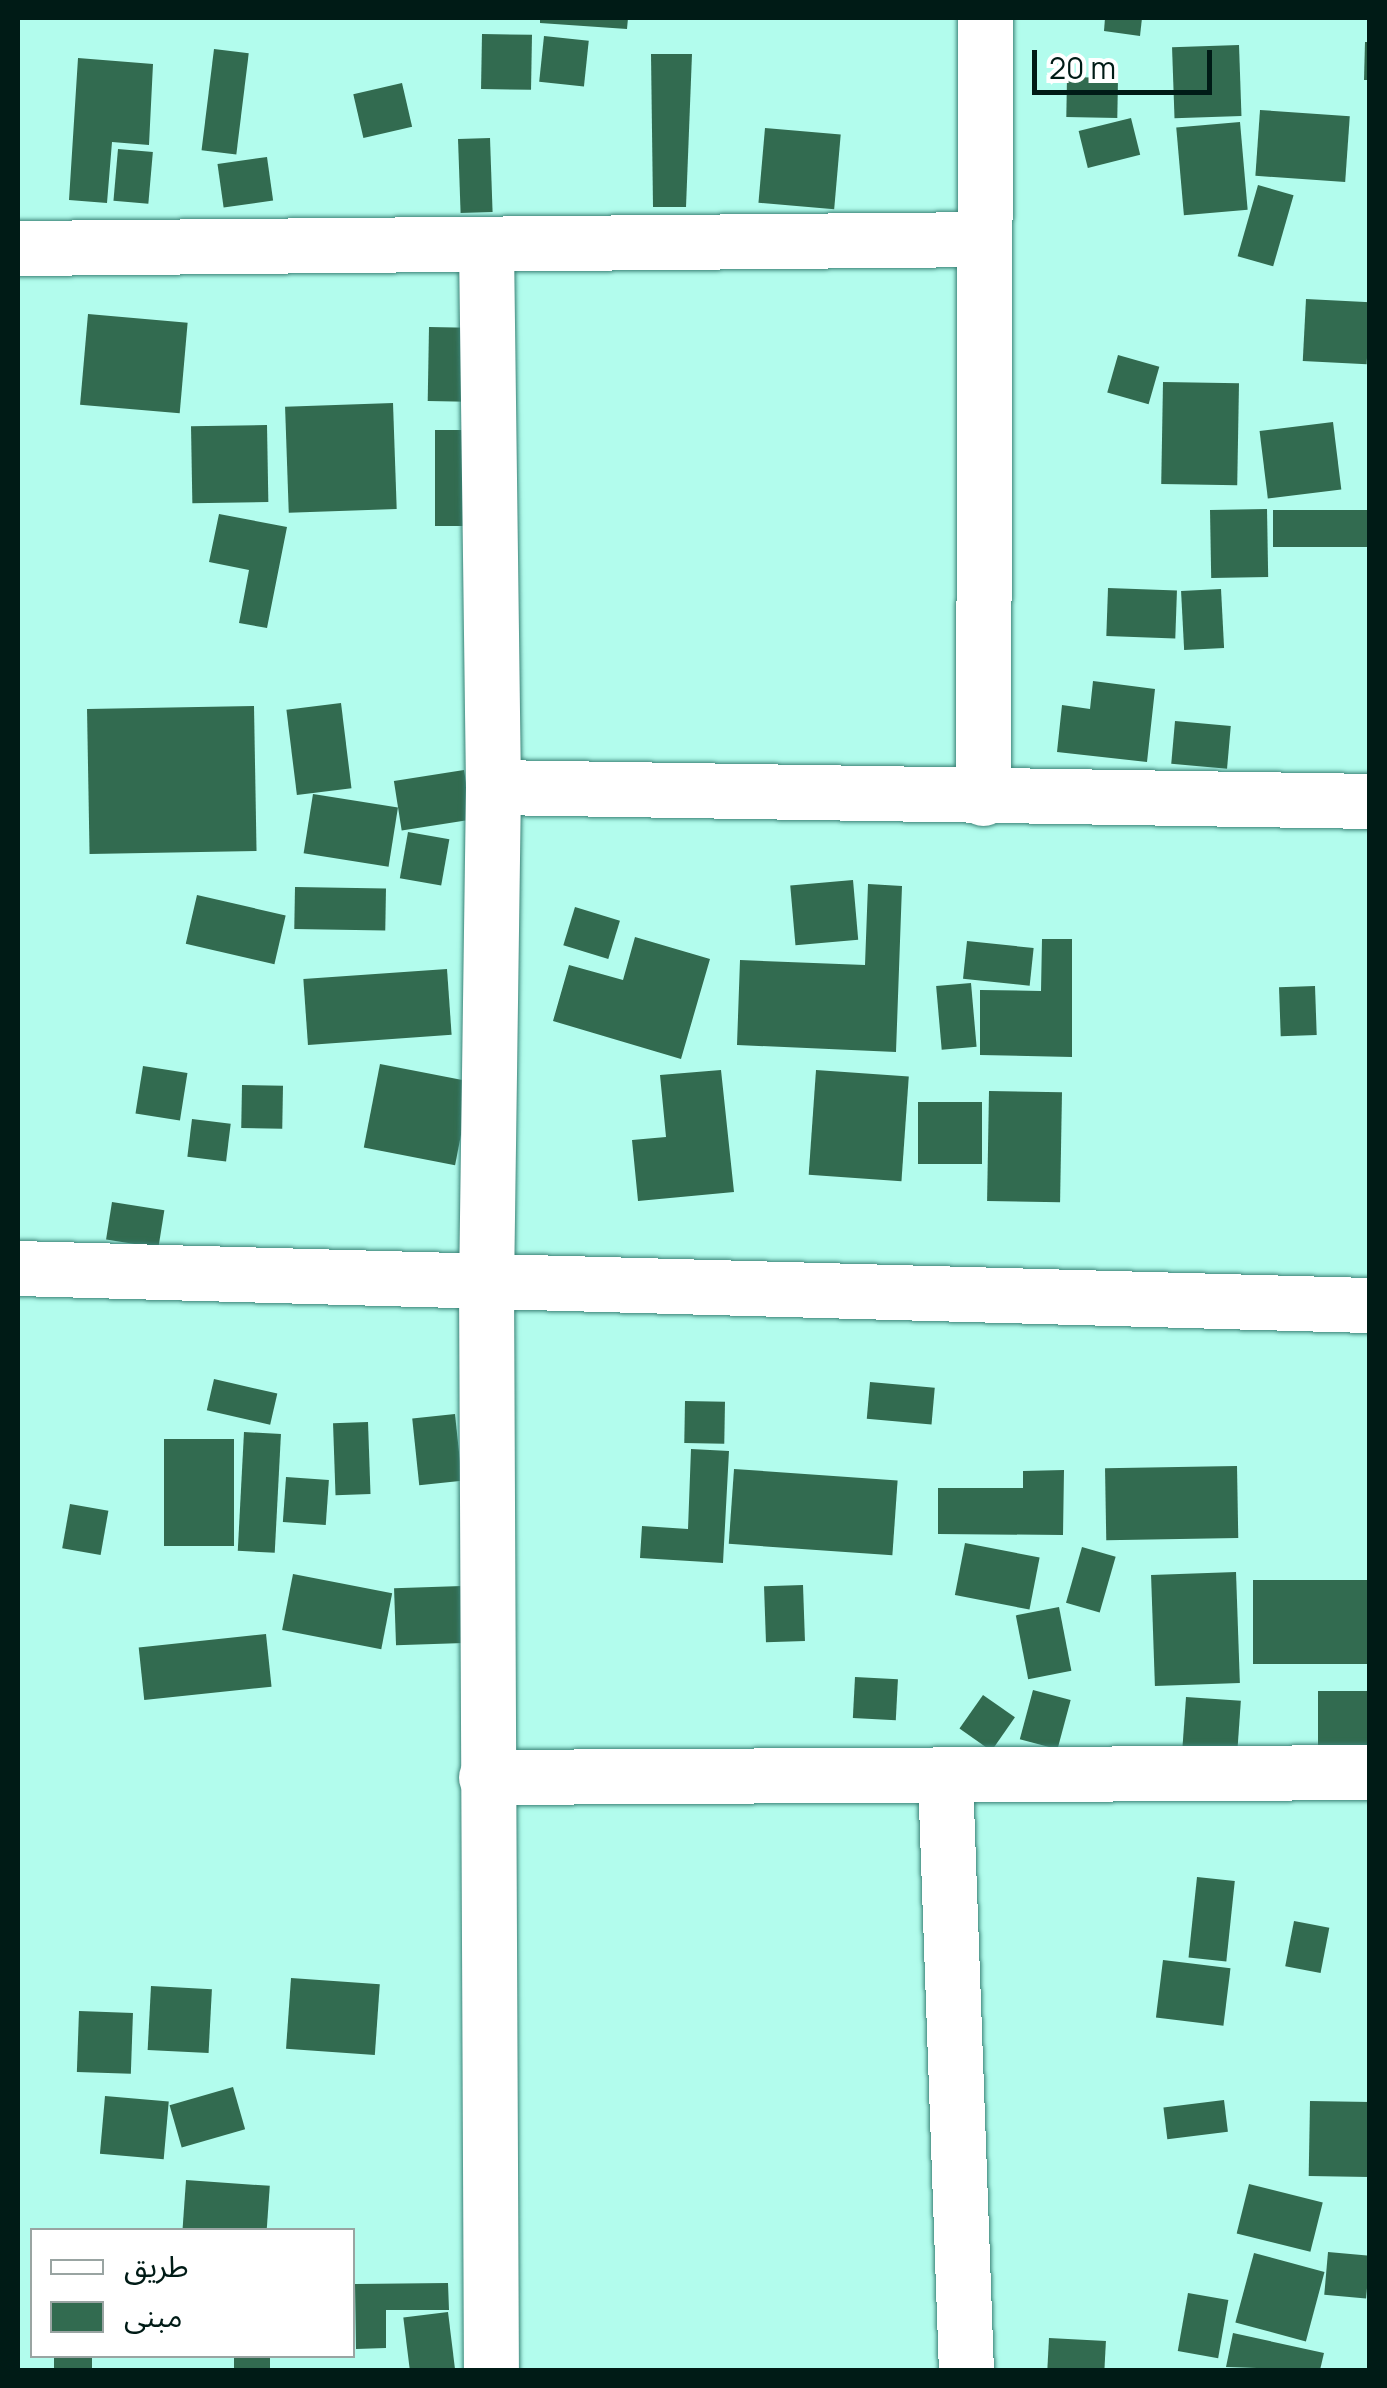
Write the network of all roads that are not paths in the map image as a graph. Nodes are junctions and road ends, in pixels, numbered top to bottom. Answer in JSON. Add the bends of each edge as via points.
{"nodes":[{"id":1,"x":985,"y":18,"type":"edge"},
{"id":2,"x":984,"y":239,"type":"junction"},
{"id":3,"x":486,"y":246,"type":"junction"},
{"id":4,"x":18,"y":248,"type":"edge"},
{"id":5,"x":494,"y":787,"type":"junction"},
{"id":6,"x":983,"y":798,"type":"junction"},
{"id":7,"x":1370,"y":801,"type":"edge"},
{"id":8,"x":18,"y":1268,"type":"edge"},
{"id":9,"x":486,"y":1281,"type":"junction"},
{"id":10,"x":1370,"y":1305,"type":"edge"},
{"id":11,"x":1370,"y":1772,"type":"edge"},
{"id":12,"x":945,"y":1776,"type":"junction"},
{"id":13,"x":486,"y":1777,"type":"junction"},
{"id":14,"x":491,"y":2370,"type":"edge"},
{"id":15,"x":966,"y":2370,"type":"edge"}],
"edges":[{"from":1,"to":2,"type":"street"},
{"from":2,"to":3,"type":"street"},
{"from":2,"to":6,"type":"street"},
{"from":3,"to":4,"type":"street"},
{"from":3,"to":5,"type":"street"},
{"from":5,"to":6,"type":"street"},
{"from":5,"to":9,"type":"street"},
{"from":6,"to":7,"type":"street"},
{"from":8,"to":9,"type":"street"},
{"from":9,"to":10,"type":"street"},
{"from":9,"to":13,"type":"street"},
{"from":11,"to":12,"type":"street"},
{"from":12,"to":13,"type":"street"},
{"from":12,"to":15,"type":"street"},
{"from":13,"to":14,"type":"street"}]}
